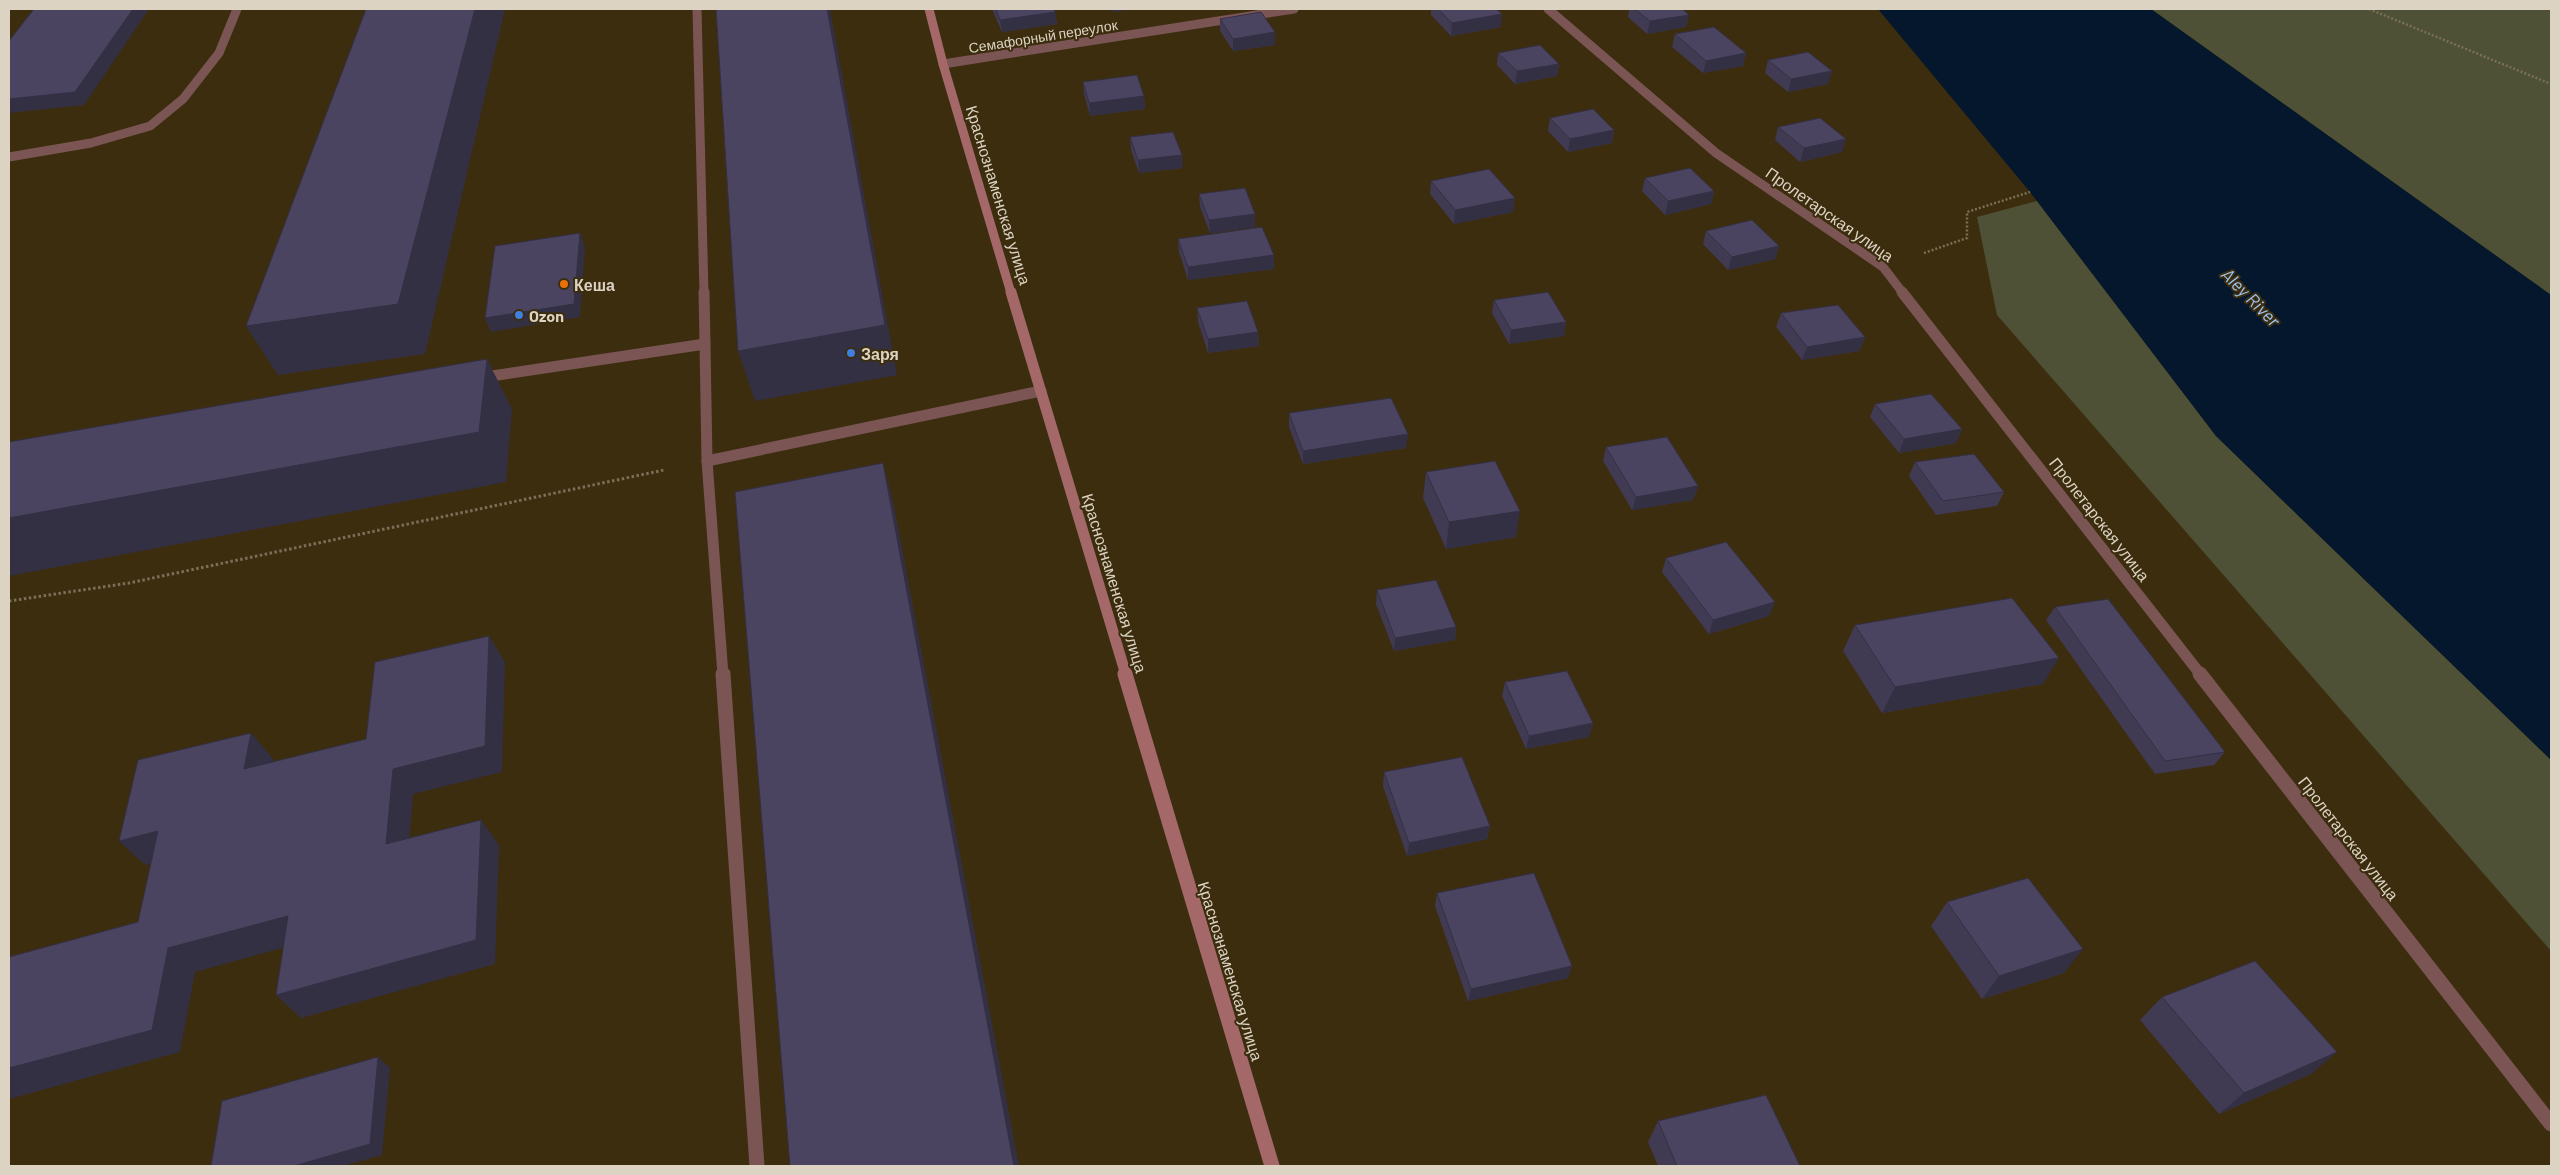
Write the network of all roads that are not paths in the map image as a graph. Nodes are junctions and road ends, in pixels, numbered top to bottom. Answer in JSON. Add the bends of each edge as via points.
{"nodes":[{"id":1,"x":237,"y":9,"type":"edge"},
{"id":2,"x":697,"y":9,"type":"edge"},
{"id":3,"x":929,"y":9,"type":"edge"},
{"id":4,"x":1294,"y":9,"type":"edge"},
{"id":5,"x":1548,"y":9,"type":"edge"},
{"id":6,"x":943,"y":64,"type":"junction"},
{"id":7,"x":9,"y":156,"type":"edge"},
{"id":8,"x":704,"y":344,"type":"junction"},
{"id":9,"x":465,"y":379,"type":"edge"},
{"id":10,"x":1041,"y":391,"type":"junction"},
{"id":11,"x":707,"y":461,"type":"junction"},
{"id":12,"x":2551,"y":1124,"type":"edge"},
{"id":13,"x":757,"y":1166,"type":"edge"},
{"id":14,"x":1272,"y":1166,"type":"edge"}],
"edges":[{"from":1,"to":7,"type":"street","via":[[219,53],[184,99],[150,126],[91,143]]},
{"from":2,"to":8,"type":"street"},
{"from":3,"to":6,"type":"street","name":"Краснознаменская улица"},
{"from":4,"to":6,"type":"street","name":"Семафорный переулок"},
{"from":5,"to":12,"type":"street","name":"Пролетарская улица","via":[[1716,153],[1883,267]]},
{"from":6,"to":10,"type":"street","name":"Краснознаменская улица"},
{"from":8,"to":9,"type":"street"},
{"from":8,"to":11,"type":"street"},
{"from":10,"to":11,"type":"street"},
{"from":10,"to":14,"type":"street","name":"Краснознаменская улица"},
{"from":11,"to":13,"type":"street"}]}
